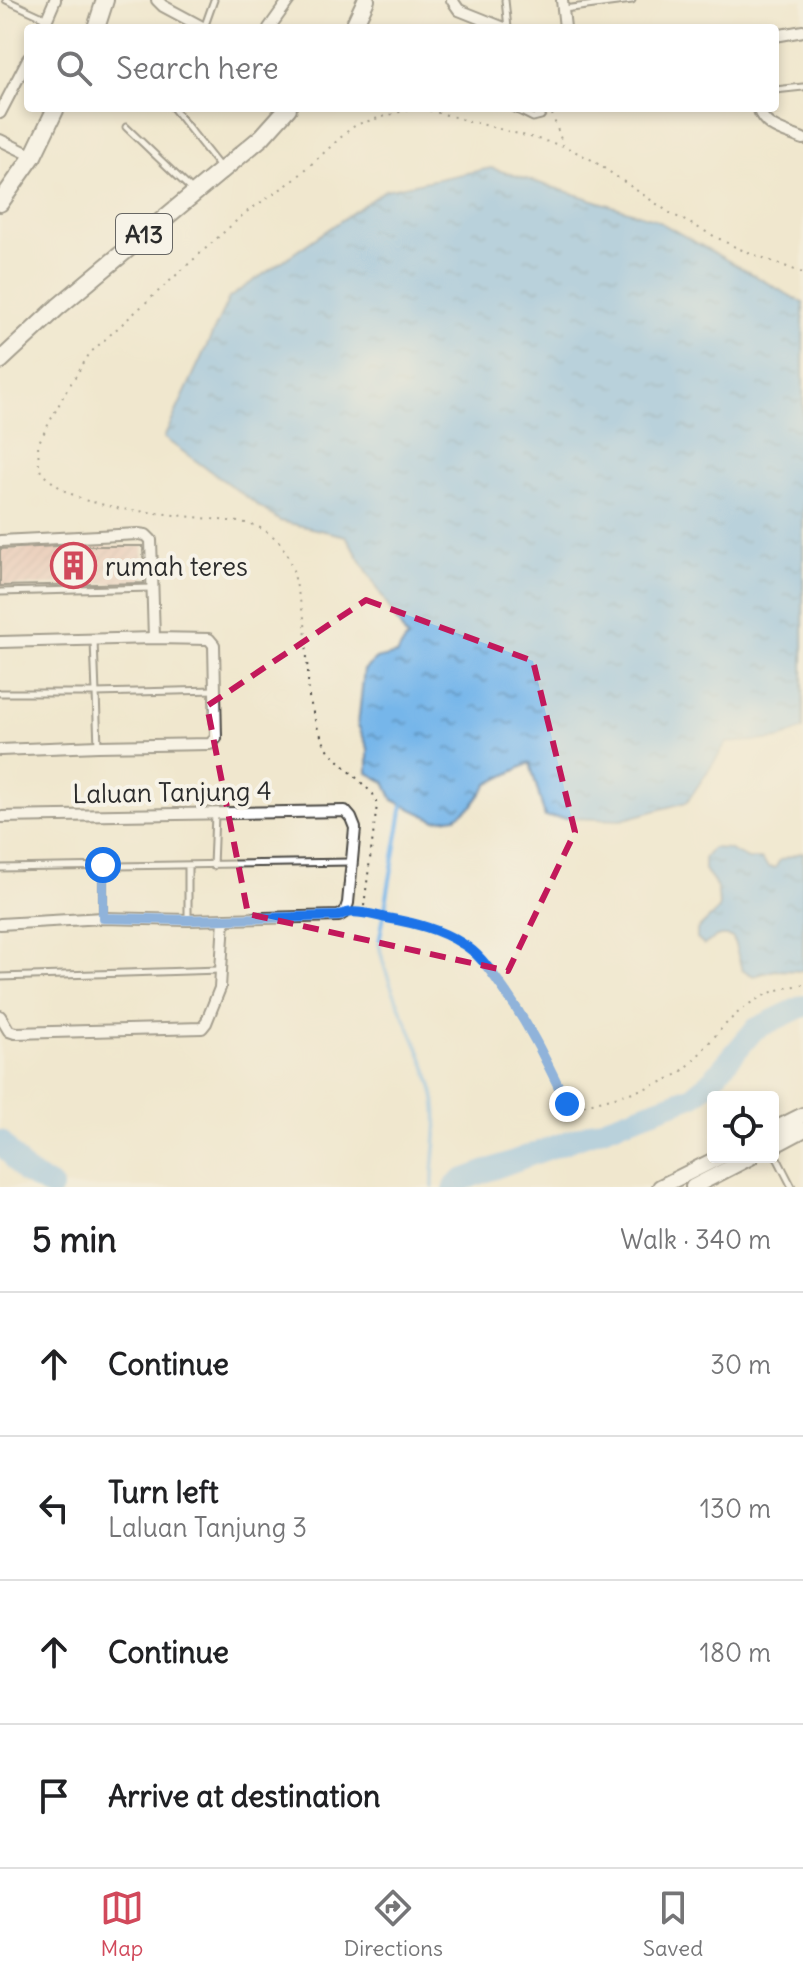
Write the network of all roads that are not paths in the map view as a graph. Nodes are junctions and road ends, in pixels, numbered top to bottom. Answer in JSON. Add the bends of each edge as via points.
{"nodes":[{"id":1,"x":6,"y":0,"type":"edge"},
{"id":2,"x":55,"y":0,"type":"edge"},
{"id":3,"x":105,"y":0,"type":"edge"},
{"id":4,"x":157,"y":0,"type":"edge"},
{"id":5,"x":214,"y":0,"type":"edge"},
{"id":6,"x":289,"y":0,"type":"edge"},
{"id":7,"x":366,"y":0,"type":"edge"},
{"id":8,"x":452,"y":0,"type":"edge"},
{"id":9,"x":505,"y":0,"type":"edge"},
{"id":10,"x":632,"y":0,"type":"edge"},
{"id":11,"x":562,"y":5,"type":"edge"},
{"id":12,"x":46,"y":24,"type":"edge"},
{"id":13,"x":97,"y":24,"type":"edge"},
{"id":14,"x":197,"y":24,"type":"edge"},
{"id":15,"x":205,"y":24,"type":"edge"},
{"id":16,"x":272,"y":24,"type":"edge"},
{"id":17,"x":355,"y":24,"type":"edge"},
{"id":18,"x":496,"y":24,"type":"edge"},
{"id":19,"x":506,"y":24,"type":"edge"},
{"id":20,"x":803,"y":31,"type":"edge"},
{"id":21,"x":779,"y":35,"type":"edge"},
{"id":22,"x":24,"y":67,"type":"edge"},
{"id":23,"x":803,"y":87,"type":"edge"},
{"id":24,"x":779,"y":90,"type":"edge"},
{"id":25,"x":54,"y":112,"type":"edge"},
{"id":26,"x":176,"y":112,"type":"edge"},
{"id":27,"x":279,"y":112,"type":"edge"},
{"id":28,"x":521,"y":112,"type":"edge"},
{"id":29,"x":544,"y":112,"type":"edge"},
{"id":30,"x":759,"y":112,"type":"edge"},
{"id":31,"x":0,"y":113,"type":"edge"},
{"id":32,"x":126,"y":127,"type":"dead end"},
{"id":33,"x":803,"y":139,"type":"edge"},
{"id":34,"x":0,"y":140,"type":"edge"},
{"id":35,"x":33,"y":156,"type":"junction"},
{"id":36,"x":222,"y":171,"type":"junction"},
{"id":37,"x":194,"y":192,"type":"junction"},
{"id":38,"x":0,"y":203,"type":"edge"},
{"id":39,"x":0,"y":361,"type":"edge"},
{"id":40,"x":0,"y":541,"type":"edge"},
{"id":41,"x":153,"y":588,"type":"junction"},
{"id":42,"x":0,"y":592,"type":"edge"},
{"id":43,"x":154,"y":638,"type":"junction"},
{"id":44,"x":94,"y":640,"type":"junction"},
{"id":45,"x":0,"y":642,"type":"edge"},
{"id":46,"x":216,"y":690,"type":"junction"},
{"id":47,"x":0,"y":693,"type":"edge"},
{"id":48,"x":96,"y":693,"type":"junction"},
{"id":49,"x":98,"y":746,"type":"junction"},
{"id":50,"x":0,"y":750,"type":"edge"},
{"id":51,"x":215,"y":813,"type":"junction"},
{"id":52,"x":0,"y":817,"type":"edge"},
{"id":53,"x":350,"y":862,"type":"junction"},
{"id":54,"x":103,"y":865,"type":"junction"},
{"id":55,"x":188,"y":866,"type":"junction"},
{"id":56,"x":213,"y":866,"type":"junction"},
{"id":57,"x":0,"y":868,"type":"edge"},
{"id":58,"x":103,"y":918,"type":"junction"},
{"id":59,"x":224,"y":919,"type":"junction"},
{"id":60,"x":188,"y":920,"type":"junction"},
{"id":61,"x":0,"y":924,"type":"edge"},
{"id":62,"x":220,"y":970,"type":"junction"},
{"id":63,"x":0,"y":977,"type":"edge"},
{"id":64,"x":0,"y":1016,"type":"edge"},
{"id":65,"x":803,"y":1115,"type":"edge"},
{"id":66,"x":779,"y":1127,"type":"edge"},
{"id":67,"x":803,"y":1130,"type":"edge"},
{"id":68,"x":779,"y":1144,"type":"edge"},
{"id":69,"x":779,"y":1160,"type":"edge"},
{"id":70,"x":708,"y":1163,"type":"edge"},
{"id":71,"x":739,"y":1163,"type":"edge"},
{"id":72,"x":660,"y":1187,"type":"edge"},
{"id":73,"x":693,"y":1187,"type":"edge"},
{"id":74,"x":792,"y":1187,"type":"edge"}],
"edges":[{"from":1,"to":12,"type":"lane"},
{"from":2,"to":12,"type":"street"},
{"from":3,"to":13,"type":"main road"},
{"from":4,"to":14,"type":"street"},
{"from":5,"to":15,"type":"lane"},
{"from":6,"to":16,"type":"street"},
{"from":7,"to":17,"type":"main road"},
{"from":8,"to":18,"type":"street","via":[[459,10]]},
{"from":9,"to":19,"type":"lane"},
{"from":10,"to":11,"type":"lane"},
{"from":20,"to":21,"type":"street"},
{"from":22,"to":31,"type":"street"},
{"from":23,"to":24,"type":"lane"},
{"from":25,"to":35,"type":"main road"},
{"from":26,"to":36,"type":"lane"},
{"from":27,"to":36,"type":"main road","number":"A13","via":[[262,137]]},
{"from":28,"to":29,"type":"lane","via":[[533,118]]},
{"from":30,"to":33,"type":"street","via":[[768,125]]},
{"from":32,"to":37,"type":"lane"},
{"from":34,"to":35,"type":"street"},
{"from":35,"to":38,"type":"main road"},
{"from":36,"to":37,"type":"main road","number":"A13"},
{"from":37,"to":39,"type":"main road","number":"A13"},
{"from":40,"to":41,"type":"street","via":[[146,535],[151,540]]},
{"from":41,"to":42,"type":"lane"},
{"from":41,"to":43,"type":"street"},
{"from":43,"to":44,"type":"street"},
{"from":43,"to":46,"type":"street","via":[[212,641]]},
{"from":44,"to":45,"type":"street"},
{"from":44,"to":48,"type":"lane"},
{"from":46,"to":48,"type":"lane"},
{"from":46,"to":49,"type":"street","via":[[216,738],[210,744]]},
{"from":47,"to":48,"type":"lane"},
{"from":48,"to":49,"type":"lane"},
{"from":49,"to":50,"type":"street"},
{"from":51,"to":52,"type":"street","name":"Laluan Tanjung 4"},
{"from":51,"to":53,"type":"street","name":"Laluan Tanjung 4","via":[[345,811],[355,828]]},
{"from":51,"to":56,"type":"lane"},
{"from":53,"to":56,"type":"lane"},
{"from":53,"to":59,"type":"street","via":[[348,903],[342,914]]},
{"from":54,"to":55,"type":"lane"},
{"from":54,"to":57,"type":"lane"},
{"from":54,"to":58,"type":"lane"},
{"from":55,"to":56,"type":"lane"},
{"from":55,"to":60,"type":"lane"},
{"from":58,"to":60,"type":"street"},
{"from":58,"to":61,"type":"street"},
{"from":59,"to":60,"type":"street"},
{"from":59,"to":62,"type":"street"},
{"from":62,"to":63,"type":"lane"},
{"from":62,"to":64,"type":"street","via":[[218,994],[202,1028],[15,1033]]},
{"from":65,"to":66,"type":"street"},
{"from":67,"to":68,"type":"street"},
{"from":69,"to":74,"type":"lane"},
{"from":70,"to":72,"type":"street"},
{"from":71,"to":73,"type":"street"}]}
